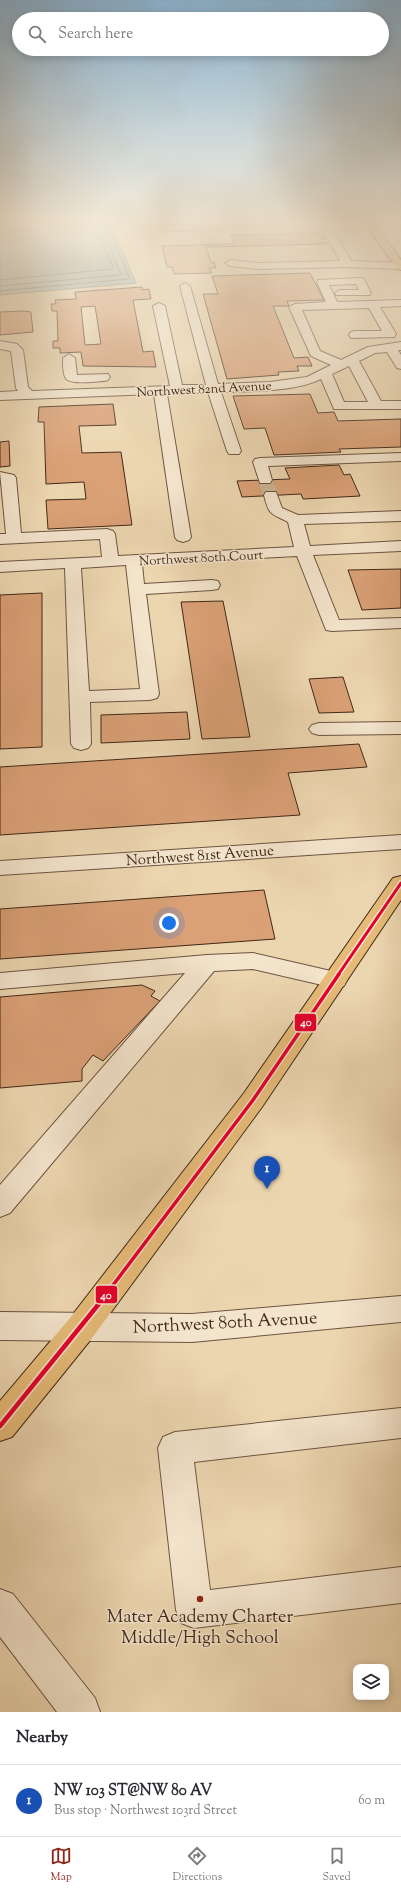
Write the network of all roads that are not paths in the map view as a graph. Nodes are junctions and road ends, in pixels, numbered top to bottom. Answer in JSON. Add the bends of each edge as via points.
{"nodes":[{"id":1,"x":189,"y":301,"type":"edge"},
{"id":2,"x":333,"y":301,"type":"edge"},
{"id":3,"x":401,"y":303,"type":"edge"},
{"id":4,"x":372,"y":304,"type":"junction"},
{"id":5,"x":336,"y":305,"type":"junction"},
{"id":6,"x":159,"y":306,"type":"dead end"},
{"id":7,"x":395,"y":321,"type":"dead end"},
{"id":8,"x":383,"y":322,"type":"junction"},
{"id":9,"x":355,"y":335,"type":"junction"},
{"id":10,"x":0,"y":345,"type":"edge"},
{"id":11,"x":395,"y":346,"type":"edge"},
{"id":12,"x":364,"y":353,"type":"junction"},
{"id":13,"x":69,"y":358,"type":"dead end"},
{"id":14,"x":347,"y":362,"type":"junction"},
{"id":15,"x":401,"y":365,"type":"edge"},
{"id":16,"x":325,"y":373,"type":"junction"},
{"id":17,"x":117,"y":377,"type":"dead end"},
{"id":18,"x":134,"y":378,"type":"dead end"},
{"id":19,"x":213,"y":388,"type":"junction"},
{"id":20,"x":160,"y":390,"type":"junction"},
{"id":21,"x":177,"y":390,"type":"junction"},
{"id":22,"x":143,"y":391,"type":"junction"},
{"id":23,"x":29,"y":395,"type":"junction"},
{"id":24,"x":0,"y":396,"type":"edge"},
{"id":25,"x":401,"y":405,"type":"edge"},
{"id":26,"x":376,"y":406,"type":"junction"},
{"id":27,"x":234,"y":451,"type":"dead end"},
{"id":28,"x":401,"y":457,"type":"edge"},
{"id":29,"x":0,"y":476,"type":"edge"},
{"id":30,"x":266,"y":480,"type":"tunnel mouth"},
{"id":31,"x":270,"y":495,"type":"tunnel mouth"},
{"id":32,"x":401,"y":516,"type":"edge"},
{"id":33,"x":295,"y":520,"type":"junction"},
{"id":34,"x":183,"y":537,"type":"dead end"},
{"id":35,"x":7,"y":539,"type":"edge"},
{"id":36,"x":401,"y":546,"type":"edge"},
{"id":37,"x":303,"y":552,"type":"junction"},
{"id":38,"x":134,"y":560,"type":"junction"},
{"id":39,"x":112,"y":561,"type":"junction"},
{"id":40,"x":73,"y":563,"type":"junction"},
{"id":41,"x":0,"y":567,"type":"edge"},
{"id":42,"x":212,"y":585,"type":"dead end"},
{"id":43,"x":137,"y":589,"type":"junction"},
{"id":44,"x":401,"y":623,"type":"edge"},
{"id":45,"x":80,"y":697,"type":"junction"},
{"id":46,"x":401,"y":728,"type":"edge"},
{"id":47,"x":319,"y":729,"type":"dead end"},
{"id":48,"x":81,"y":744,"type":"dead end"},
{"id":49,"x":401,"y":842,"type":"edge"},
{"id":50,"x":0,"y":868,"type":"edge"},
{"id":51,"x":401,"y":883,"type":"edge"},
{"id":52,"x":207,"y":963,"type":"junction"},
{"id":53,"x":335,"y":980,"type":"junction"},
{"id":54,"x":0,"y":981,"type":"edge"},
{"id":55,"x":0,"y":1205,"type":"edge"},
{"id":56,"x":401,"y":1309,"type":"edge"},
{"id":57,"x":0,"y":1326,"type":"edge"},
{"id":58,"x":81,"y":1328,"type":"junction"},
{"id":59,"x":401,"y":1423,"type":"edge"},
{"id":60,"x":0,"y":1426,"type":"edge"},
{"id":61,"x":401,"y":1585,"type":"edge"},
{"id":62,"x":0,"y":1607,"type":"edge"},
{"id":63,"x":81,"y":1712,"type":"edge"}],
"edges":[{"from":1,"to":19,"type":"street"},
{"from":2,"to":5,"type":"street"},
{"from":3,"to":4,"type":"street"},
{"from":4,"to":5,"type":"street"},
{"from":4,"to":8,"type":"street"},
{"from":5,"to":9,"type":"street"},
{"from":5,"to":14,"type":"street","via":[[295,306],[315,353]]},
{"from":6,"to":21,"type":"street"},
{"from":7,"to":8,"type":"street"},
{"from":8,"to":9,"type":"street","via":[[390,334]]},
{"from":9,"to":12,"type":"street"},
{"from":10,"to":23,"type":"street","via":[[17,350],[22,388]]},
{"from":11,"to":12,"type":"street","name":"Northwest 82nd Avenue"},
{"from":11,"to":15,"type":"street"},
{"from":12,"to":14,"type":"street","name":"Northwest 82nd Avenue"},
{"from":13,"to":17,"type":"street","via":[[70,377],[75,379]]},
{"from":14,"to":16,"type":"street","name":"Northwest 82nd Avenue"},
{"from":14,"to":26,"type":"street"},
{"from":16,"to":19,"type":"street","name":"Northwest 82nd Avenue","via":[[310,380],[270,386]]},
{"from":16,"to":26,"type":"street","via":[[339,406]]},
{"from":18,"to":22,"type":"street","via":[[139,381]]},
{"from":19,"to":21,"type":"street","name":"Northwest 82nd Avenue"},
{"from":19,"to":27,"type":"street"},
{"from":20,"to":21,"type":"street","name":"Northwest 82nd Avenue"},
{"from":20,"to":22,"type":"street","name":"Northwest 82nd Avenue"},
{"from":20,"to":34,"type":"street"},
{"from":22,"to":23,"type":"street","name":"Northwest 82nd Avenue"},
{"from":23,"to":24,"type":"street","name":"Northwest 82nd Avenue"},
{"from":25,"to":26,"type":"street"},
{"from":28,"to":30,"type":"street","via":[[260,462]]},
{"from":29,"to":35,"type":"street","via":[[9,478]]},
{"from":31,"to":33,"type":"street","via":[[275,510]]},
{"from":32,"to":33,"type":"street"},
{"from":33,"to":37,"type":"street"},
{"from":35,"to":39,"type":"street","via":[[107,534]]},
{"from":36,"to":37,"type":"street","name":"Northwest 80th Court"},
{"from":37,"to":38,"type":"street","name":"Northwest 80th Court"},
{"from":37,"to":44,"type":"street","via":[[332,626]]},
{"from":38,"to":39,"type":"street","name":"Northwest 80th Court"},
{"from":38,"to":43,"type":"street"},
{"from":39,"to":40,"type":"street","name":"Northwest 80th Court"},
{"from":40,"to":41,"type":"street","name":"Northwest 80th Court"},
{"from":40,"to":45,"type":"street"},
{"from":42,"to":43,"type":"street"},
{"from":43,"to":45,"type":"street","via":[[150,694]]},
{"from":45,"to":48,"type":"street"},
{"from":46,"to":47,"type":"street"},
{"from":49,"to":50,"type":"street","name":"Northwest 81st Avenue"},
{"from":51,"to":53,"type":"main road"},
{"from":52,"to":53,"type":"street","via":[[253,961]]},
{"from":52,"to":54,"type":"street"},
{"from":52,"to":55,"type":"street"},
{"from":53,"to":58,"type":"main road","via":[[253,1100]]},
{"from":56,"to":58,"type":"street","name":"Northwest 80th Avenue","via":[[192,1328]]},
{"from":57,"to":58,"type":"street","name":"Northwest 80th Avenue"},
{"from":58,"to":60,"type":"main road"},
{"from":59,"to":61,"type":"street","via":[[175,1448],[194,1610]]},
{"from":62,"to":63,"type":"street"}]}
